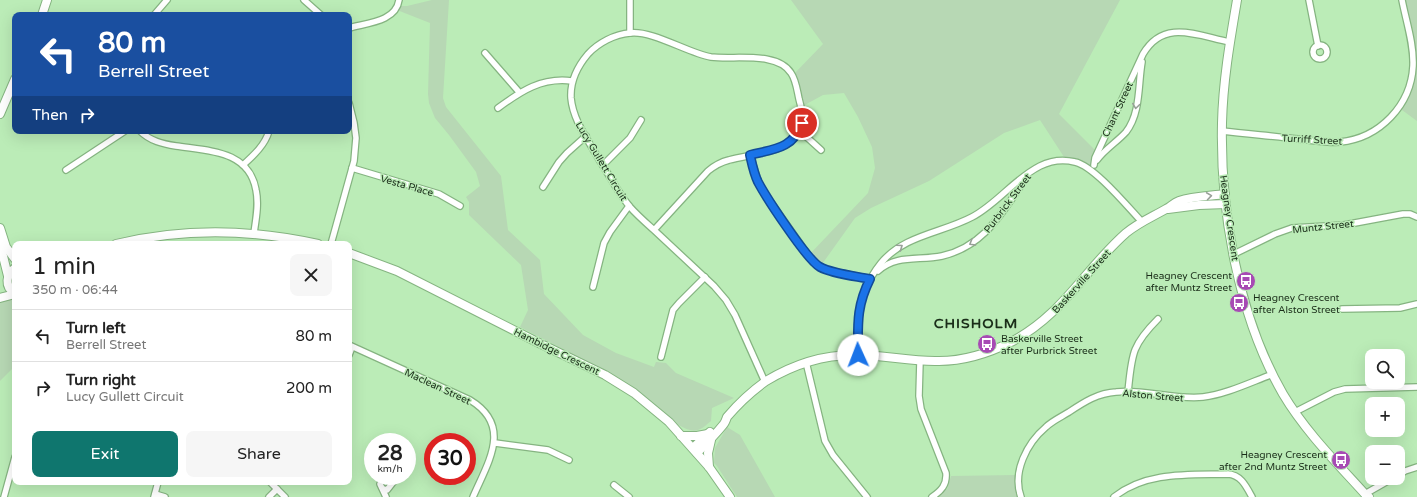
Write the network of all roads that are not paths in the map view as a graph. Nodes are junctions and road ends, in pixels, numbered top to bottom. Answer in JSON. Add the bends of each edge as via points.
{"nodes":[{"id":1,"x":47,"y":0,"type":"edge"},
{"id":2,"x":167,"y":0,"type":"edge"},
{"id":3,"x":304,"y":0,"type":"edge"},
{"id":4,"x":399,"y":0,"type":"edge"},
{"id":5,"x":630,"y":0,"type":"edge"},
{"id":6,"x":1237,"y":0,"type":"edge"},
{"id":7,"x":1309,"y":0,"type":"edge"},
{"id":8,"x":1402,"y":0,"type":"edge"},
{"id":9,"x":43,"y":12,"type":"edge"},
{"id":10,"x":157,"y":12,"type":"edge"},
{"id":11,"x":318,"y":12,"type":"edge"},
{"id":12,"x":352,"y":27,"type":"edge"},
{"id":13,"x":630,"y":33,"type":"junction"},
{"id":14,"x":1230,"y":42,"type":"junction"},
{"id":15,"x":1318,"y":46,"type":"dead end"},
{"id":16,"x":485,"y":53,"type":"dead end"},
{"id":17,"x":1143,"y":54,"type":"junction"},
{"id":18,"x":572,"y":81,"type":"junction"},
{"id":19,"x":12,"y":86,"type":"edge"},
{"id":20,"x":520,"y":92,"type":"junction"},
{"id":21,"x":498,"y":108,"type":"dead end"},
{"id":22,"x":0,"y":114,"type":"edge"},
{"id":23,"x":352,"y":115,"type":"edge"},
{"id":24,"x":641,"y":120,"type":"dead end"},
{"id":25,"x":800,"y":131,"type":"junction"},
{"id":26,"x":1222,"y":131,"type":"junction"},
{"id":27,"x":120,"y":134,"type":"edge"},
{"id":28,"x":144,"y":134,"type":"edge"},
{"id":29,"x":268,"y":134,"type":"edge"},
{"id":30,"x":586,"y":136,"type":"junction"},
{"id":31,"x":821,"y":150,"type":"dead end"},
{"id":32,"x":750,"y":155,"type":"junction"},
{"id":33,"x":243,"y":165,"type":"junction"},
{"id":34,"x":603,"y":165,"type":"junction"},
{"id":35,"x":1092,"y":167,"type":"junction"},
{"id":36,"x":352,"y":168,"type":"junction"},
{"id":37,"x":66,"y":170,"type":"dead end"},
{"id":38,"x":1032,"y":171,"type":"junction"},
{"id":39,"x":543,"y":187,"type":"dead end"},
{"id":40,"x":1225,"y":194,"type":"junction"},
{"id":41,"x":1226,"y":204,"type":"junction"},
{"id":42,"x":460,"y":206,"type":"dead end"},
{"id":43,"x":629,"y":206,"type":"junction"},
{"id":44,"x":1168,"y":208,"type":"junction"},
{"id":45,"x":1417,"y":217,"type":"edge"},
{"id":46,"x":1142,"y":222,"type":"junction"},
{"id":47,"x":654,"y":230,"type":"junction"},
{"id":48,"x":1,"y":233,"type":"edge"},
{"id":49,"x":254,"y":233,"type":"junction"},
{"id":50,"x":155,"y":240,"type":"edge"},
{"id":51,"x":306,"y":241,"type":"edge"},
{"id":52,"x":332,"y":241,"type":"edge"},
{"id":53,"x":0,"y":244,"type":"edge"},
{"id":54,"x":352,"y":254,"type":"edge"},
{"id":55,"x":1234,"y":254,"type":"junction"},
{"id":56,"x":12,"y":255,"type":"edge"},
{"id":57,"x":12,"y":270,"type":"edge"},
{"id":58,"x":8,"y":276,"type":"junction"},
{"id":59,"x":705,"y":277,"type":"junction"},
{"id":60,"x":872,"y":277,"type":"junction"},
{"id":61,"x":0,"y":283,"type":"edge"},
{"id":62,"x":593,"y":286,"type":"dead end"},
{"id":63,"x":12,"y":290,"type":"edge"},
{"id":64,"x":12,"y":295,"type":"edge"},
{"id":65,"x":0,"y":298,"type":"edge"},
{"id":66,"x":1417,"y":304,"type":"edge"},
{"id":67,"x":1342,"y":308,"type":"dead end"},
{"id":68,"x":1158,"y":319,"type":"dead end"},
{"id":69,"x":352,"y":346,"type":"edge"},
{"id":70,"x":858,"y":355,"type":"junction"},
{"id":71,"x":661,"y":357,"type":"dead end"},
{"id":72,"x":920,"y":361,"type":"junction"},
{"id":73,"x":806,"y":362,"type":"junction"},
{"id":74,"x":1273,"y":374,"type":"junction"},
{"id":75,"x":765,"y":382,"type":"junction"},
{"id":76,"x":1417,"y":387,"type":"edge"},
{"id":77,"x":1128,"y":392,"type":"junction"},
{"id":78,"x":1295,"y":412,"type":"junction"},
{"id":79,"x":710,"y":435,"type":"junction"},
{"id":80,"x":681,"y":436,"type":"junction"},
{"id":81,"x":494,"y":443,"type":"junction"},
{"id":82,"x":695,"y":451,"type":"junction"},
{"id":83,"x":569,"y":460,"type":"dead end"},
{"id":84,"x":709,"y":467,"type":"junction"},
{"id":85,"x":1417,"y":467,"type":"edge"},
{"id":86,"x":12,"y":468,"type":"edge"},
{"id":87,"x":1405,"y":472,"type":"edge"},
{"id":88,"x":157,"y":485,"type":"edge"},
{"id":89,"x":273,"y":485,"type":"edge"},
{"id":90,"x":380,"y":485,"type":"edge"},
{"id":91,"x":391,"y":485,"type":"edge"},
{"id":92,"x":614,"y":485,"type":"dead end"},
{"id":93,"x":1383,"y":485,"type":"edge"},
{"id":94,"x":277,"y":489,"type":"junction"},
{"id":95,"x":383,"y":490,"type":"junction"},
{"id":96,"x":154,"y":496,"type":"edge"},
{"id":97,"x":1367,"y":496,"type":"edge"},
{"id":98,"x":4,"y":497,"type":"edge"},
{"id":99,"x":165,"y":497,"type":"edge"},
{"id":100,"x":269,"y":497,"type":"edge"},
{"id":101,"x":285,"y":497,"type":"edge"},
{"id":102,"x":386,"y":497,"type":"edge"},
{"id":103,"x":473,"y":497,"type":"edge"},
{"id":104,"x":629,"y":497,"type":"edge"},
{"id":105,"x":730,"y":497,"type":"edge"},
{"id":106,"x":867,"y":497,"type":"edge"},
{"id":107,"x":932,"y":497,"type":"edge"},
{"id":108,"x":1021,"y":497,"type":"edge"},
{"id":109,"x":1114,"y":497,"type":"edge"},
{"id":110,"x":1252,"y":497,"type":"edge"}],
"edges":[{"from":1,"to":9,"type":"street"},
{"from":2,"to":10,"type":"street"},
{"from":3,"to":11,"type":"street"},
{"from":4,"to":12,"type":"street","via":[[397,8],[387,18]]},
{"from":5,"to":13,"type":"street"},
{"from":6,"to":14,"type":"street","name":"Heagney Crescent"},
{"from":7,"to":15,"type":"street"},
{"from":8,"to":26,"type":"street","name":"Turriff Street","via":[[1413,52],[1412,77],[1402,104],[1386,123],[1362,137],[1340,142]]},
{"from":13,"to":18,"type":"street","name":"Lucy Gullett Circuit","via":[[606,40],[594,49],[583,60]]},
{"from":13,"to":25,"type":"street","name":"Lucy Gullett Circuit","via":[[647,35],[710,57],[765,59],[784,65],[795,80],[803,114]]},
{"from":14,"to":17,"type":"street","name":"Chant Street","via":[[1171,32],[1154,39]]},
{"from":14,"to":26,"type":"street","name":"Heagney Crescent"},
{"from":16,"to":20,"type":"street"},
{"from":17,"to":35,"type":"street","name":"Chant Street"},
{"from":17,"to":35,"type":"street","name":"Chant Street","one_way":true,"via":[[1132,123]]},
{"from":18,"to":20,"type":"street","via":[[542,82]]},
{"from":18,"to":30,"type":"street","name":"Lucy Gullett Circuit","via":[[571,100],[574,113]]},
{"from":19,"to":22,"type":"street"},
{"from":20,"to":21,"type":"street"},
{"from":23,"to":36,"type":"street","via":[[356,138]]},
{"from":24,"to":34,"type":"street","via":[[630,138]]},
{"from":25,"to":31,"type":"street"},
{"from":25,"to":32,"type":"street","via":[[785,146]]},
{"from":26,"to":40,"type":"street","name":"Heagney Crescent"},
{"from":27,"to":37,"type":"street"},
{"from":28,"to":33,"type":"street","via":[[161,144],[222,153]]},
{"from":29,"to":33,"type":"street","via":[[262,146]]},
{"from":30,"to":34,"type":"street","name":"Lucy Gullett Circuit"},
{"from":30,"to":39,"type":"street","via":[[563,158]]},
{"from":32,"to":47,"type":"street","via":[[728,160],[708,171]]},
{"from":32,"to":60,"type":"street","via":[[765,194],[813,262],[827,270]]},
{"from":33,"to":49,"type":"street","via":[[253,179],[256,190]]},
{"from":34,"to":43,"type":"street","name":"Lucy Gullett Circuit"},
{"from":35,"to":38,"type":"street","name":"Purbrick Street","via":[[1059,160]]},
{"from":35,"to":46,"type":"street","name":"Purbrick Street"},
{"from":36,"to":42,"type":"street","name":"Vesta Place","via":[[439,194]]},
{"from":36,"to":52,"type":"street"},
{"from":60,"to":38,"type":"street","name":"Purbrick Street","one_way":true,"via":[[880,263],[905,243],[972,218]]},
{"from":38,"to":60,"type":"street","name":"Purbrick Street","one_way":true,"via":[[995,222],[975,242],[942,256],[894,261]]},
{"from":40,"to":41,"type":"street","name":"Heagney Crescent"},
{"from":44,"to":40,"type":"street","name":"Baskerville Street","one_way":true,"via":[[1180,201]]},
{"from":41,"to":44,"type":"street","name":"Baskerville Street"},
{"from":41,"to":55,"type":"street","name":"Heagney Crescent"},
{"from":43,"to":47,"type":"street","name":"Lucy Gullett Circuit"},
{"from":43,"to":62,"type":"street","via":[[604,243]]},
{"from":44,"to":46,"type":"street","name":"Baskerville Street"},
{"from":45,"to":55,"type":"street","name":"Muntz Street","via":[[1402,214],[1344,225],[1292,228]]},
{"from":46,"to":72,"type":"street","name":"Baskerville Street","via":[[1115,243],[1062,304],[1029,331],[1011,342],[981,354],[950,360]]},
{"from":47,"to":59,"type":"street","name":"Lucy Gullett Circuit"},
{"from":48,"to":56,"type":"street","via":[[6,248]]},
{"from":49,"to":50,"type":"street","via":[[204,232]]},
{"from":49,"to":51,"type":"street"},
{"from":53,"to":58,"type":"street"},
{"from":54,"to":80,"type":"street","name":"Hambidge Crescent","via":[[397,271],[605,375],[646,402]]},
{"from":55,"to":74,"type":"street","name":"Heagney Crescent","via":[[1252,322]]},
{"from":57,"to":58,"type":"street"},
{"from":58,"to":61,"type":"street"},
{"from":58,"to":63,"type":"street"},
{"from":59,"to":71,"type":"street","via":[[674,310]]},
{"from":59,"to":75,"type":"street","name":"Lucy Gullett Circuit","via":[[726,300],[735,315]]},
{"from":60,"to":70,"type":"street","name":"Purbrick Street","via":[[862,299],[858,320]]},
{"from":64,"to":65,"type":"street"},
{"from":66,"to":67,"type":"street","via":[[1400,308]]},
{"from":68,"to":77,"type":"street","via":[[1137,343],[1133,353]]},
{"from":69,"to":81,"type":"street","name":"Maclean Street","via":[[479,406],[489,417],[493,427]]},
{"from":70,"to":72,"type":"street","name":"Baskerville Street"},
{"from":70,"to":73,"type":"street","name":"Baskerville Street","via":[[826,357]]},
{"from":72,"to":107,"type":"street","via":[[921,409],[947,478],[942,489]]},
{"from":73,"to":75,"type":"street","name":"Baskerville Street"},
{"from":73,"to":106,"type":"street","via":[[825,441]]},
{"from":74,"to":77,"type":"street","name":"Alston Street","via":[[1203,397]]},
{"from":74,"to":78,"type":"street","name":"Heagney Crescent"},
{"from":75,"to":79,"type":"street","name":"Baskerville Street"},
{"from":76,"to":78,"type":"street","via":[[1344,388]]},
{"from":77,"to":108,"type":"street","name":"Alston Street","via":[[1093,397],[1037,435],[1023,458],[1019,488]]},
{"from":78,"to":97,"type":"street","name":"Heagney Crescent","via":[[1313,437]]},
{"from":79,"to":80,"type":"street"},
{"from":79,"to":82,"type":"street","name":"Baskerville Street"},
{"from":79,"to":84,"type":"street"},
{"from":80,"to":82,"type":"street","name":"Hambidge Crescent"},
{"from":81,"to":83,"type":"street","via":[[548,450]]},
{"from":81,"to":103,"type":"street","name":"Maclean Street"},
{"from":82,"to":84,"type":"street","name":"Hambidge Crescent"},
{"from":84,"to":105,"type":"street","name":"Hambidge Crescent"},
{"from":85,"to":87,"type":"street"},
{"from":86,"to":98,"type":"street"},
{"from":88,"to":96,"type":"street"},
{"from":89,"to":94,"type":"street"},
{"from":90,"to":95,"type":"street"},
{"from":91,"to":95,"type":"street","via":[[387,490]]},
{"from":92,"to":104,"type":"street"},
{"from":93,"to":97,"type":"street"},
{"from":94,"to":100,"type":"street"},
{"from":94,"to":101,"type":"street"},
{"from":95,"to":102,"type":"street"},
{"from":96,"to":99,"type":"street"},
{"from":109,"to":110,"type":"street","via":[[1130,487],[1159,477],[1228,474],[1237,476]]}]}
